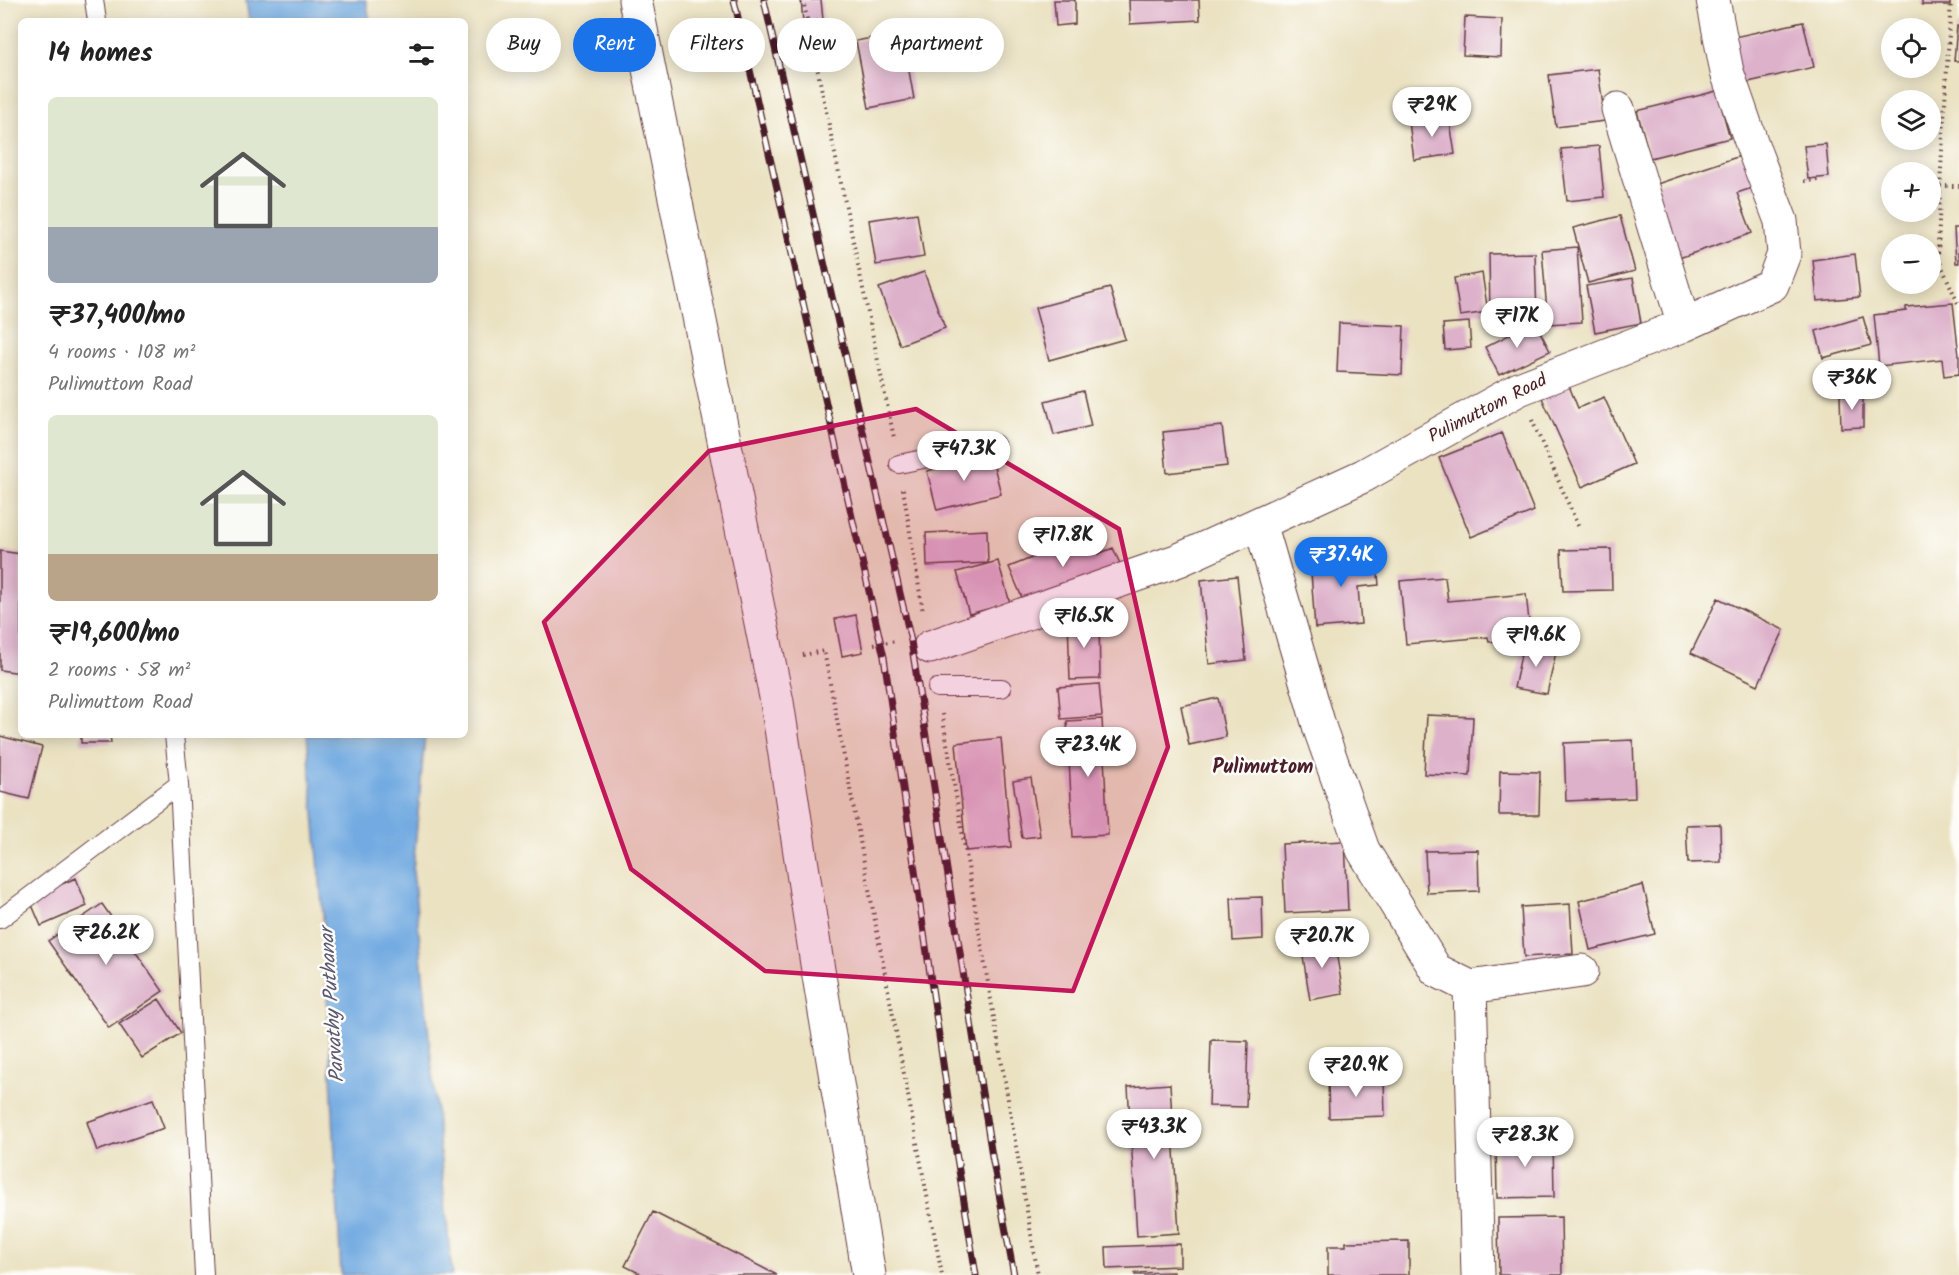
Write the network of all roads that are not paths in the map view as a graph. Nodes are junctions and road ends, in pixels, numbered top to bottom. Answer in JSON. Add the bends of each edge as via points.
{"nodes":[{"id":1,"x":94,"y":0,"type":"edge"},
{"id":2,"x":635,"y":0,"type":"edge"},
{"id":3,"x":1713,"y":0,"type":"edge"},
{"id":4,"x":97,"y":18,"type":"edge"},
{"id":5,"x":1618,"y":109,"type":"dead end"},
{"id":6,"x":1684,"y":325,"type":"junction"},
{"id":7,"x":995,"y":444,"type":"dead end"},
{"id":8,"x":899,"y":464,"type":"road end"},
{"id":9,"x":1260,"y":523,"type":"junction"},
{"id":10,"x":930,"y":647,"type":"road end"},
{"id":11,"x":937,"y":688,"type":"road end"},
{"id":12,"x":1002,"y":688,"type":"dead end"},
{"id":13,"x":174,"y":738,"type":"edge"},
{"id":14,"x":179,"y":784,"type":"junction"},
{"id":15,"x":0,"y":919,"type":"edge"},
{"id":16,"x":1582,"y":971,"type":"dead end"},
{"id":17,"x":1470,"y":987,"type":"junction"},
{"id":18,"x":204,"y":1275,"type":"edge"},
{"id":19,"x":869,"y":1275,"type":"edge"},
{"id":20,"x":1478,"y":1275,"type":"edge"}],
"edges":[{"from":1,"to":4,"type":"lane"},
{"from":2,"to":19,"type":"street","via":[[777,702]]},
{"from":3,"to":6,"type":"street","name":"Pulimuttom Road","via":[[1727,72],[1781,221],[1784,254],[1772,285]]},
{"from":5,"to":6,"type":"street"},
{"from":6,"to":9,"type":"street","name":"Pulimuttom Road","via":[[1519,389],[1363,476]]},
{"from":7,"to":8,"type":"lane"},
{"from":9,"to":10,"type":"street","name":"Pulimuttom Road","via":[[1179,560]]},
{"from":9,"to":17,"type":"street","via":[[1320,729],[1364,850],[1436,970]]},
{"from":11,"to":12,"type":"lane"},
{"from":13,"to":14,"type":"lane"},
{"from":14,"to":15,"type":"lane"},
{"from":14,"to":18,"type":"lane"},
{"from":16,"to":17,"type":"street"},
{"from":17,"to":20,"type":"street"}]}
